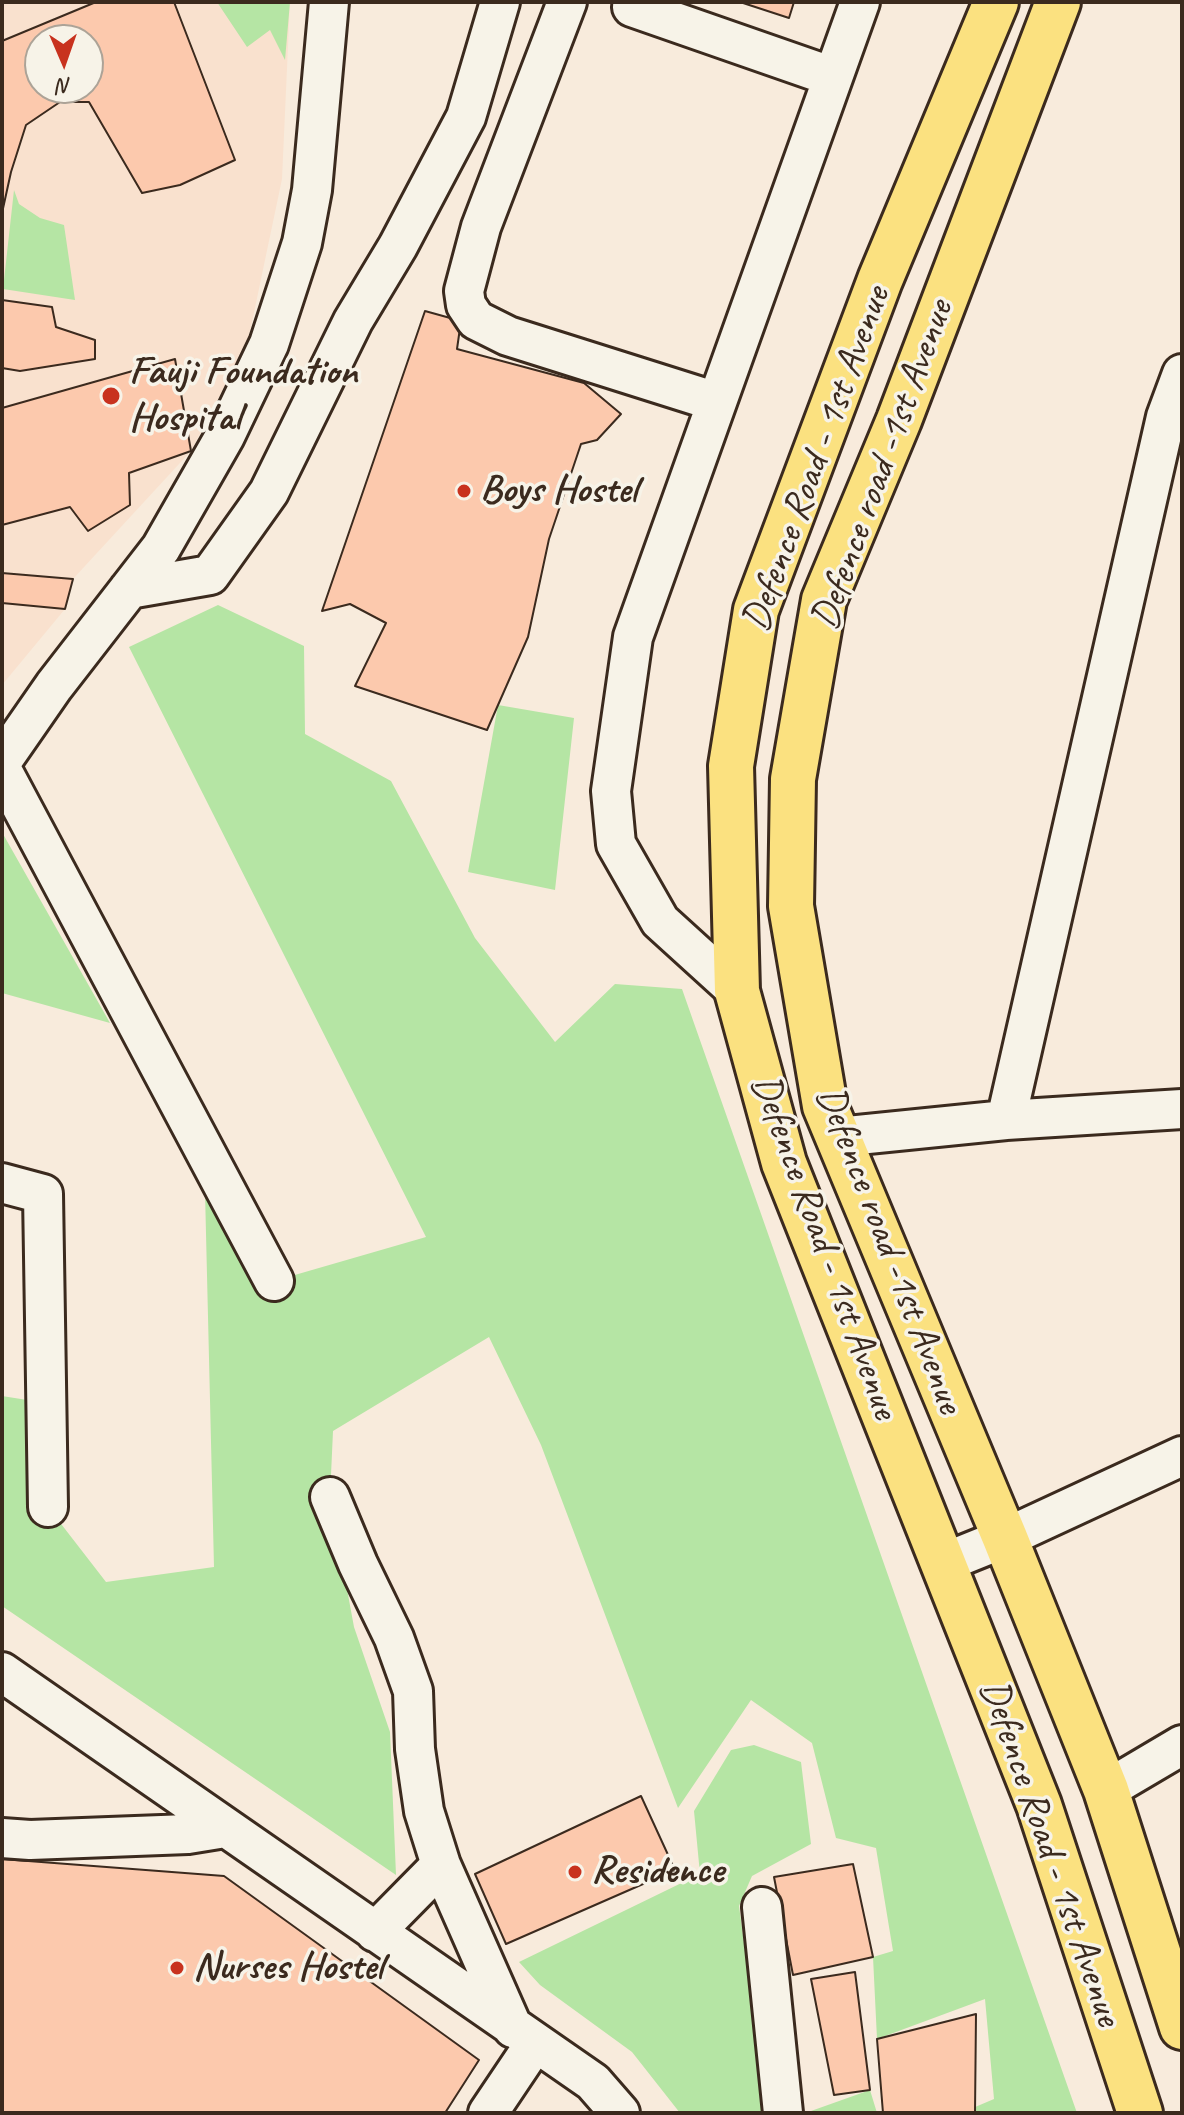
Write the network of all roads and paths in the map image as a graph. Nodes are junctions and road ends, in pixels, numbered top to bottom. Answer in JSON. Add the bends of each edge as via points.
{"nodes":[{"id":1,"x":329,"y":2,"type":"edge"},
{"id":2,"x":500,"y":2,"type":"edge"},
{"id":3,"x":567,"y":2,"type":"edge"},
{"id":4,"x":860,"y":2,"type":"edge"},
{"id":5,"x":996,"y":2,"type":"edge"},
{"id":6,"x":1058,"y":2,"type":"edge"},
{"id":7,"x":632,"y":7,"type":"dead end"},
{"id":8,"x":833,"y":77,"type":"junction"},
{"id":9,"x":1182,"y":374,"type":"edge"},
{"id":10,"x":717,"y":402,"type":"junction"},
{"id":11,"x":129,"y":589,"type":"junction"},
{"id":12,"x":2,"y":761,"type":"edge"},
{"id":13,"x":2,"y":770,"type":"edge"},
{"id":14,"x":737,"y":991,"type":"junction"},
{"id":15,"x":1182,"y":1109,"type":"edge"},
{"id":16,"x":1006,"y":1120,"type":"junction"},
{"id":17,"x":838,"y":1137,"type":"junction"},
{"id":18,"x":2,"y":1183,"type":"edge"},
{"id":19,"x":274,"y":1281,"type":"dead end"},
{"id":20,"x":1182,"y":1456,"type":"edge"},
{"id":21,"x":330,"y":1497,"type":"dead end"},
{"id":22,"x":48,"y":1507,"type":"dead end"},
{"id":23,"x":1005,"y":1538,"type":"junction"},
{"id":24,"x":943,"y":1563,"type":"junction"},
{"id":25,"x":2,"y":1672,"type":"edge"},
{"id":26,"x":1182,"y":1745,"type":"edge"},
{"id":27,"x":1106,"y":1790,"type":"junction"},
{"id":28,"x":225,"y":1828,"type":"junction"},
{"id":29,"x":2,"y":1838,"type":"edge"},
{"id":30,"x":441,"y":1865,"type":"junction"},
{"id":31,"x":762,"y":1907,"type":"dead end"},
{"id":32,"x":375,"y":1932,"type":"junction"},
{"id":33,"x":1182,"y":2027,"type":"edge"},
{"id":34,"x":524,"y":2036,"type":"junction"},
{"id":35,"x":488,"y":2113,"type":"edge"},
{"id":36,"x":620,"y":2113,"type":"edge"},
{"id":37,"x":783,"y":2113,"type":"edge"},
{"id":38,"x":1140,"y":2113,"type":"edge"}],
"edges":[{"from":1,"to":11,"type":"street","via":[[312,190],[302,243],[269,344],[225,436],[161,548]]},
{"from":2,"to":11,"type":"street","via":[[466,117],[353,321],[269,492],[210,575]]},
{"from":3,"to":10,"type":"street","via":[[481,227],[464,291],[466,305],[476,320],[508,336]]},
{"from":4,"to":8,"type":"street"},
{"from":5,"to":14,"type":"main road","name":"Defence Road - 1st Avenue","via":[[880,280],[756,610],[731,766]]},
{"from":6,"to":17,"type":"main road","name":"Defence road -1st Avenue","via":[[899,420],[824,600],[793,779],[791,906],[825,1106]]},
{"from":7,"to":8,"type":"street"},
{"from":8,"to":10,"type":"street"},
{"from":9,"to":16,"type":"street","via":[[1166,417]]},
{"from":10,"to":14,"type":"street","via":[[633,637],[611,791],[616,844],[660,921]]},
{"from":11,"to":12,"type":"street"},
{"from":13,"to":19,"type":"street"},
{"from":14,"to":24,"type":"main road","name":"Defence Road - 1st Avenue","via":[[784,1163]]},
{"from":15,"to":16,"type":"street"},
{"from":16,"to":17,"type":"street"},
{"from":17,"to":23,"type":"main road","name":"Defence road -1st Avenue"},
{"from":18,"to":22,"type":"street","via":[[43,1194]]},
{"from":20,"to":23,"type":"street"},
{"from":21,"to":30,"type":"street","via":[[413,1691],[424,1811]]},
{"from":23,"to":24,"type":"street"},
{"from":23,"to":27,"type":"main road","name":"Defence road -1st Avenue"},
{"from":24,"to":38,"type":"main road","name":"Defence Road - 1st Avenue","via":[[1039,1805]]},
{"from":25,"to":28,"type":"street"},
{"from":26,"to":27,"type":"street"},
{"from":27,"to":33,"type":"main road","name":"Defence road -1st Avenue"},
{"from":28,"to":29,"type":"street","via":[[188,1834]]},
{"from":28,"to":32,"type":"street"},
{"from":30,"to":32,"type":"street"},
{"from":30,"to":34,"type":"street"},
{"from":31,"to":37,"type":"street"},
{"from":32,"to":34,"type":"street"},
{"from":34,"to":35,"type":"street"},
{"from":34,"to":36,"type":"street","via":[[593,2082]]}]}
